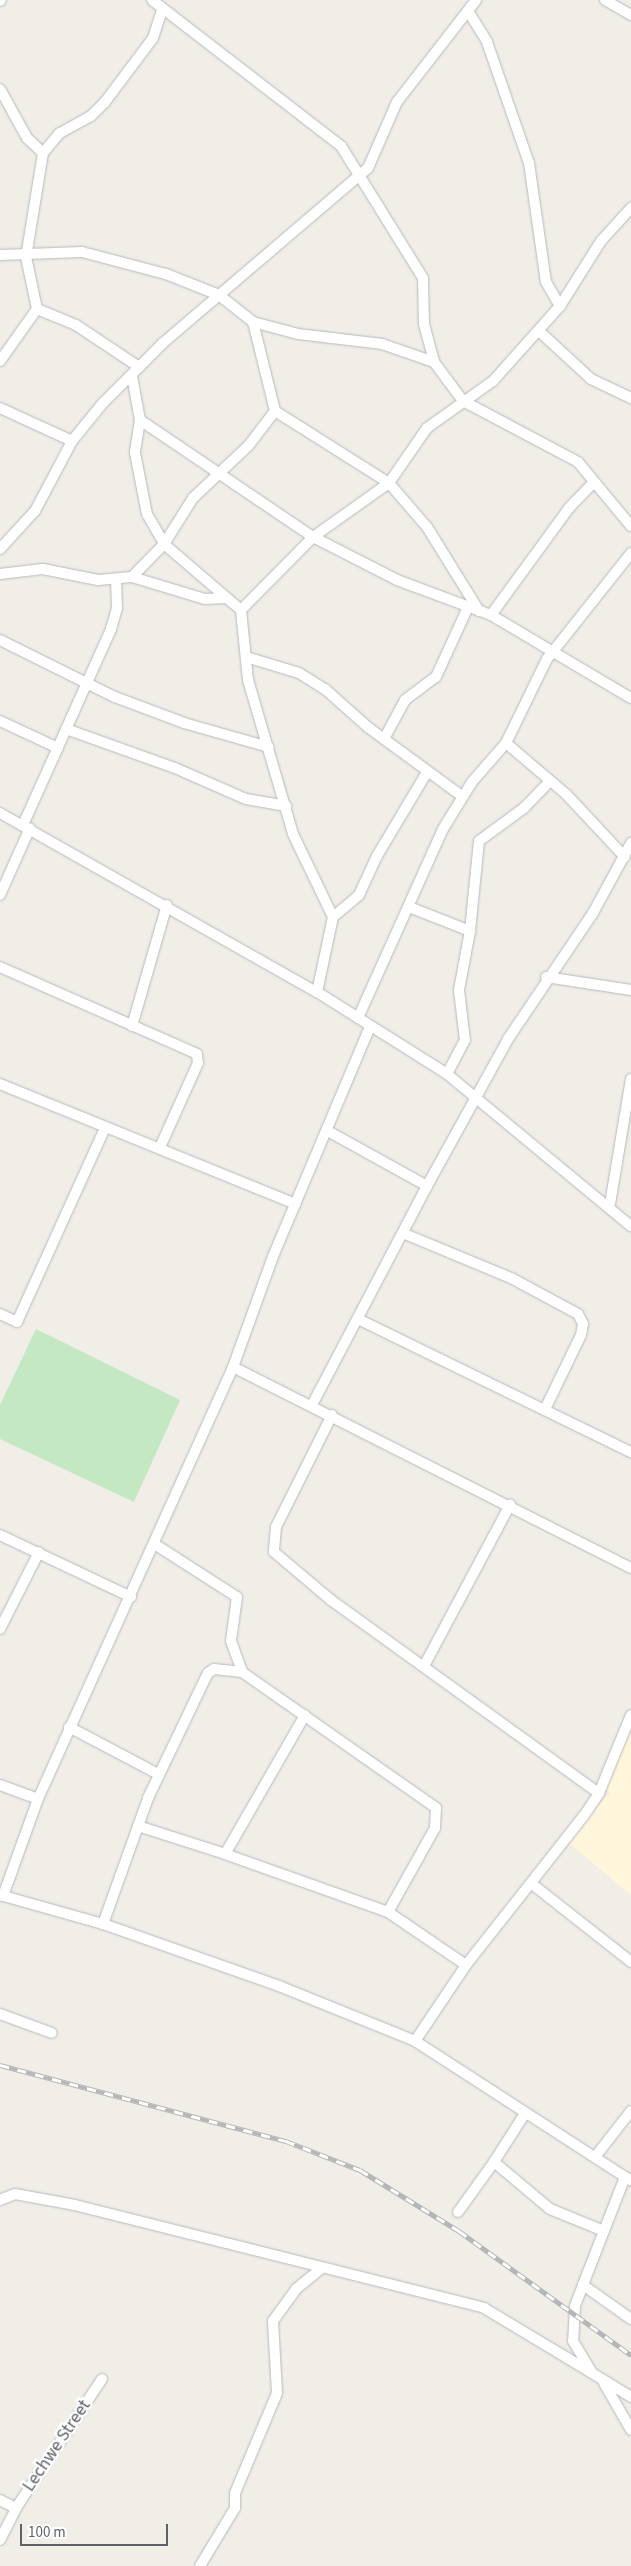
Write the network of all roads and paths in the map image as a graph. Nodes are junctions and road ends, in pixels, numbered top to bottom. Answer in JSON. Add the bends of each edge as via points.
{"nodes":[{"id":1,"x":152,"y":0,"type":"edge"},
{"id":2,"x":476,"y":0,"type":"edge"},
{"id":3,"x":605,"y":0,"type":"edge"},
{"id":4,"x":162,"y":10,"type":"junction"},
{"id":5,"x":468,"y":10,"type":"junction"},
{"id":6,"x":631,"y":15,"type":"edge"},
{"id":7,"x":0,"y":89,"type":"edge"},
{"id":8,"x":43,"y":154,"type":"junction"},
{"id":9,"x":360,"y":176,"type":"junction"},
{"id":10,"x":631,"y":208,"type":"edge"},
{"id":11,"x":0,"y":255,"type":"edge"},
{"id":12,"x":26,"y":258,"type":"junction"},
{"id":13,"x":219,"y":295,"type":"junction"},
{"id":14,"x":560,"y":306,"type":"junction"},
{"id":15,"x":36,"y":309,"type":"junction"},
{"id":16,"x":253,"y":322,"type":"junction"},
{"id":17,"x":539,"y":331,"type":"junction"},
{"id":18,"x":0,"y":361,"type":"edge"},
{"id":19,"x":434,"y":362,"type":"junction"},
{"id":20,"x":140,"y":367,"type":"junction"},
{"id":21,"x":132,"y":376,"type":"junction"},
{"id":22,"x":631,"y":398,"type":"edge"},
{"id":23,"x":463,"y":401,"type":"junction"},
{"id":24,"x":0,"y":408,"type":"edge"},
{"id":25,"x":275,"y":411,"type":"junction"},
{"id":26,"x":140,"y":420,"type":"junction"},
{"id":27,"x":72,"y":441,"type":"junction"},
{"id":28,"x":219,"y":471,"type":"junction"},
{"id":29,"x":390,"y":483,"type":"junction"},
{"id":30,"x":593,"y":483,"type":"junction"},
{"id":31,"x":631,"y":526,"type":"edge"},
{"id":32,"x":313,"y":537,"type":"junction"},
{"id":33,"x":164,"y":544,"type":"junction"},
{"id":34,"x":0,"y":549,"type":"edge"},
{"id":35,"x":631,"y":553,"type":"edge"},
{"id":36,"x":0,"y":574,"type":"edge"},
{"id":37,"x":132,"y":577,"type":"junction"},
{"id":38,"x":116,"y":580,"type":"junction"},
{"id":39,"x":226,"y":598,"type":"junction"},
{"id":40,"x":468,"y":607,"type":"junction"},
{"id":41,"x":242,"y":610,"type":"junction"},
{"id":42,"x":479,"y":610,"type":"junction"},
{"id":43,"x":491,"y":615,"type":"junction"},
{"id":44,"x":0,"y":640,"type":"edge"},
{"id":45,"x":553,"y":651,"type":"junction"},
{"id":46,"x":246,"y":657,"type":"junction"},
{"id":47,"x":83,"y":684,"type":"junction"},
{"id":48,"x":630,"y":696,"type":"edge"},
{"id":49,"x":0,"y":720,"type":"edge"},
{"id":50,"x":66,"y":730,"type":"junction"},
{"id":51,"x":384,"y":739,"type":"junction"},
{"id":52,"x":506,"y":743,"type":"junction"},
{"id":53,"x":269,"y":747,"type":"junction"},
{"id":54,"x":58,"y":748,"type":"junction"},
{"id":55,"x":427,"y":772,"type":"junction"},
{"id":56,"x":550,"y":781,"type":"junction"},
{"id":57,"x":462,"y":796,"type":"junction"},
{"id":58,"x":286,"y":806,"type":"junction"},
{"id":59,"x":0,"y":813,"type":"edge"},
{"id":60,"x":27,"y":826,"type":"junction"},
{"id":61,"x":631,"y":843,"type":"edge"},
{"id":62,"x":625,"y":857,"type":"junction"},
{"id":63,"x":0,"y":894,"type":"edge"},
{"id":64,"x":167,"y":905,"type":"junction"},
{"id":65,"x":409,"y":907,"type":"junction"},
{"id":66,"x":333,"y":917,"type":"junction"},
{"id":67,"x":470,"y":931,"type":"junction"},
{"id":68,"x":0,"y":967,"type":"edge"},
{"id":69,"x":546,"y":977,"type":"junction"},
{"id":70,"x":631,"y":990,"type":"edge"},
{"id":71,"x":317,"y":992,"type":"junction"},
{"id":72,"x":358,"y":1018,"type":"junction"},
{"id":73,"x":132,"y":1026,"type":"junction"},
{"id":74,"x":370,"y":1027,"type":"junction"},
{"id":75,"x":447,"y":1074,"type":"junction"},
{"id":76,"x":631,"y":1079,"type":"edge"},
{"id":77,"x":0,"y":1084,"type":"edge"},
{"id":78,"x":477,"y":1095,"type":"junction"},
{"id":79,"x":105,"y":1128,"type":"junction"},
{"id":80,"x":627,"y":1128,"type":"edge"},
{"id":81,"x":326,"y":1130,"type":"junction"},
{"id":82,"x":160,"y":1147,"type":"junction"},
{"id":83,"x":427,"y":1186,"type":"junction"},
{"id":84,"x":296,"y":1204,"type":"junction"},
{"id":85,"x":610,"y":1204,"type":"junction"},
{"id":86,"x":631,"y":1226,"type":"edge"},
{"id":87,"x":405,"y":1234,"type":"junction"},
{"id":88,"x":0,"y":1314,"type":"edge"},
{"id":89,"x":360,"y":1320,"type":"junction"},
{"id":90,"x":233,"y":1367,"type":"junction"},
{"id":91,"x":312,"y":1405,"type":"junction"},
{"id":92,"x":546,"y":1407,"type":"junction"},
{"id":93,"x":332,"y":1415,"type":"junction"},
{"id":94,"x":631,"y":1452,"type":"edge"},
{"id":95,"x":510,"y":1505,"type":"junction"},
{"id":96,"x":0,"y":1535,"type":"edge"},
{"id":97,"x":156,"y":1545,"type":"junction"},
{"id":98,"x":39,"y":1552,"type":"junction"},
{"id":99,"x":631,"y":1568,"type":"edge"},
{"id":100,"x":131,"y":1597,"type":"junction"},
{"id":101,"x":0,"y":1629,"type":"edge"},
{"id":102,"x":424,"y":1666,"type":"junction"},
{"id":103,"x":242,"y":1672,"type":"junction"},
{"id":104,"x":305,"y":1714,"type":"junction"},
{"id":105,"x":631,"y":1715,"type":"edge"},
{"id":106,"x":69,"y":1728,"type":"junction"},
{"id":107,"x":158,"y":1774,"type":"junction"},
{"id":108,"x":0,"y":1785,"type":"edge"},
{"id":109,"x":599,"y":1794,"type":"junction"},
{"id":110,"x":38,"y":1799,"type":"junction"},
{"id":111,"x":138,"y":1826,"type":"junction"},
{"id":112,"x":225,"y":1854,"type":"junction"},
{"id":113,"x":532,"y":1884,"type":"junction"},
{"id":114,"x":1,"y":1895,"type":"edge"},
{"id":115,"x":388,"y":1912,"type":"junction"},
{"id":116,"x":103,"y":1924,"type":"junction"},
{"id":117,"x":631,"y":1962,"type":"edge"},
{"id":118,"x":466,"y":1965,"type":"junction"},
{"id":119,"x":0,"y":2014,"type":"edge"},
{"id":120,"x":52,"y":2033,"type":"dead end"},
{"id":121,"x":415,"y":2041,"type":"junction"},
{"id":122,"x":631,"y":2110,"type":"edge"},
{"id":123,"x":524,"y":2115,"type":"junction"},
{"id":124,"x":595,"y":2157,"type":"junction"},
{"id":125,"x":494,"y":2162,"type":"junction"},
{"id":126,"x":628,"y":2179,"type":"edge"},
{"id":127,"x":0,"y":2200,"type":"edge"},
{"id":128,"x":458,"y":2212,"type":"dead end"},
{"id":129,"x":604,"y":2232,"type":"junction"},
{"id":130,"x":322,"y":2268,"type":"junction"},
{"id":131,"x":583,"y":2285,"type":"junction"},
{"id":132,"x":631,"y":2319,"type":"edge"},
{"id":133,"x":592,"y":2373,"type":"junction"},
{"id":134,"x":102,"y":2379,"type":"dead end"},
{"id":135,"x":604,"y":2383,"type":"junction"},
{"id":136,"x":631,"y":2397,"type":"edge"},
{"id":137,"x":631,"y":2430,"type":"edge"},
{"id":138,"x":0,"y":2500,"type":"edge"},
{"id":139,"x":16,"y":2508,"type":"junction"},
{"id":140,"x":0,"y":2540,"type":"edge"},
{"id":141,"x":200,"y":2566,"type":"edge"}],
"edges":[{"from":1,"to":4,"type":"street"},
{"from":2,"to":5,"type":"street"},
{"from":3,"to":6,"type":"street"},
{"from":4,"to":8,"type":"street","via":[[153,38],[105,102],[91,116],[60,133]]},
{"from":4,"to":9,"type":"street","via":[[314,120],[341,146]]},
{"from":5,"to":9,"type":"street","via":[[397,102],[385,122],[376,154]]},
{"from":5,"to":14,"type":"street","via":[[487,42],[529,163],[546,282]]},
{"from":7,"to":8,"type":"street","via":[[27,138]]},
{"from":8,"to":12,"type":"street"},
{"from":9,"to":13,"type":"street"},
{"from":9,"to":19,"type":"street","via":[[423,278],[424,324]]},
{"from":10,"to":14,"type":"street","via":[[601,241]]},
{"from":11,"to":12,"type":"street"},
{"from":12,"to":13,"type":"street","via":[[66,252],[114,258]]},
{"from":12,"to":15,"type":"street"},
{"from":13,"to":16,"type":"street"},
{"from":13,"to":20,"type":"street"},
{"from":14,"to":17,"type":"street"},
{"from":15,"to":18,"type":"street"},
{"from":15,"to":20,"type":"street","via":[[83,329]]},
{"from":16,"to":19,"type":"street","via":[[298,334],[382,344]]},
{"from":16,"to":25,"type":"street"},
{"from":17,"to":22,"type":"street","via":[[591,379]]},
{"from":17,"to":23,"type":"street","via":[[493,382]]},
{"from":19,"to":23,"type":"street"},
{"from":20,"to":21,"type":"street"},
{"from":21,"to":26,"type":"street"},
{"from":21,"to":27,"type":"street"},
{"from":23,"to":29,"type":"street","via":[[427,428]]},
{"from":23,"to":30,"type":"street","via":[[556,447],[578,462]]},
{"from":24,"to":27,"type":"street"},
{"from":25,"to":28,"type":"street","via":[[249,445]]},
{"from":25,"to":29,"type":"street"},
{"from":26,"to":28,"type":"street"},
{"from":26,"to":33,"type":"street","via":[[135,453],[139,482],[147,514]]},
{"from":27,"to":34,"type":"street","via":[[35,511]]},
{"from":28,"to":32,"type":"street"},
{"from":28,"to":33,"type":"street","via":[[193,498]]},
{"from":29,"to":32,"type":"street"},
{"from":29,"to":42,"type":"street","via":[[427,527]]},
{"from":30,"to":31,"type":"street"},
{"from":30,"to":43,"type":"street","via":[[569,508]]},
{"from":32,"to":40,"type":"street","via":[[363,565]]},
{"from":32,"to":41,"type":"street"},
{"from":33,"to":37,"type":"street"},
{"from":33,"to":39,"type":"street"},
{"from":35,"to":45,"type":"street"},
{"from":36,"to":38,"type":"street","via":[[43,569]]},
{"from":37,"to":38,"type":"street"},
{"from":37,"to":39,"type":"street","via":[[205,599]]},
{"from":38,"to":47,"type":"street","via":[[117,608]]},
{"from":39,"to":41,"type":"street"},
{"from":40,"to":42,"type":"street"},
{"from":40,"to":51,"type":"street","via":[[436,677],[405,700]]},
{"from":41,"to":46,"type":"street"},
{"from":42,"to":43,"type":"street"},
{"from":43,"to":45,"type":"street"},
{"from":44,"to":47,"type":"street"},
{"from":45,"to":48,"type":"street"},
{"from":45,"to":52,"type":"street","via":[[536,676]]},
{"from":46,"to":51,"type":"street","via":[[299,673],[350,708]]},
{"from":46,"to":53,"type":"street","via":[[248,680]]},
{"from":47,"to":50,"type":"street"},
{"from":47,"to":53,"type":"street","via":[[184,723]]},
{"from":49,"to":54,"type":"street"},
{"from":50,"to":54,"type":"street"},
{"from":50,"to":58,"type":"street","via":[[175,768],[246,799]]},
{"from":51,"to":55,"type":"street"},
{"from":52,"to":56,"type":"street"},
{"from":52,"to":57,"type":"street"},
{"from":53,"to":58,"type":"street"},
{"from":54,"to":60,"type":"street"},
{"from":55,"to":57,"type":"street"},
{"from":55,"to":66,"type":"street","via":[[377,856],[359,895]]},
{"from":56,"to":62,"type":"street"},
{"from":56,"to":67,"type":"street","via":[[524,808],[479,841]]},
{"from":57,"to":65,"type":"street"},
{"from":58,"to":66,"type":"street","via":[[293,834]]},
{"from":59,"to":60,"type":"street"},
{"from":60,"to":63,"type":"street"},
{"from":60,"to":64,"type":"street"},
{"from":61,"to":62,"type":"street"},
{"from":62,"to":69,"type":"street","via":[[592,913]]},
{"from":64,"to":71,"type":"street"},
{"from":64,"to":73,"type":"street"},
{"from":65,"to":67,"type":"street"},
{"from":65,"to":72,"type":"street"},
{"from":66,"to":71,"type":"street"},
{"from":67,"to":75,"type":"street","via":[[459,990],[466,1040]]},
{"from":68,"to":73,"type":"street"},
{"from":69,"to":70,"type":"street"},
{"from":69,"to":78,"type":"street"},
{"from":71,"to":72,"type":"street"},
{"from":72,"to":74,"type":"street"},
{"from":73,"to":82,"type":"street","via":[[199,1058]]},
{"from":74,"to":75,"type":"street"},
{"from":74,"to":81,"type":"street"},
{"from":75,"to":78,"type":"street"},
{"from":76,"to":80,"type":"street"},
{"from":77,"to":79,"type":"street"},
{"from":78,"to":83,"type":"street"},
{"from":78,"to":85,"type":"street"},
{"from":79,"to":82,"type":"street"},
{"from":79,"to":88,"type":"street","via":[[17,1322]]},
{"from":80,"to":85,"type":"street"},
{"from":81,"to":83,"type":"street"},
{"from":81,"to":84,"type":"street"},
{"from":82,"to":84,"type":"street"},
{"from":83,"to":87,"type":"street"},
{"from":84,"to":90,"type":"street"},
{"from":85,"to":86,"type":"street"},
{"from":87,"to":89,"type":"street"},
{"from":87,"to":92,"type":"street","via":[[513,1279],[578,1314],[583,1324],[581,1336]]},
{"from":89,"to":91,"type":"street"},
{"from":89,"to":92,"type":"street"},
{"from":90,"to":91,"type":"street"},
{"from":90,"to":97,"type":"street"},
{"from":91,"to":93,"type":"street"},
{"from":92,"to":94,"type":"street"},
{"from":93,"to":95,"type":"street"},
{"from":93,"to":102,"type":"street","via":[[276,1527],[274,1552]]},
{"from":95,"to":99,"type":"street"},
{"from":95,"to":102,"type":"street"},
{"from":96,"to":98,"type":"street"},
{"from":97,"to":100,"type":"street"},
{"from":97,"to":103,"type":"street","via":[[238,1597],[231,1641]]},
{"from":98,"to":100,"type":"street"},
{"from":98,"to":101,"type":"street"},
{"from":100,"to":106,"type":"street"},
{"from":102,"to":109,"type":"street"},
{"from":103,"to":104,"type":"street"},
{"from":103,"to":107,"type":"street","via":[[214,1669],[208,1673]]},
{"from":104,"to":112,"type":"street"},
{"from":104,"to":115,"type":"street","via":[[436,1808],[435,1828]]},
{"from":105,"to":109,"type":"street"},
{"from":106,"to":107,"type":"street"},
{"from":106,"to":110,"type":"street"},
{"from":107,"to":111,"type":"street"},
{"from":108,"to":110,"type":"street"},
{"from":109,"to":113,"type":"street"},
{"from":110,"to":114,"type":"street"},
{"from":111,"to":112,"type":"street"},
{"from":111,"to":116,"type":"street"},
{"from":112,"to":115,"type":"street"},
{"from":113,"to":117,"type":"street"},
{"from":113,"to":118,"type":"street"},
{"from":114,"to":116,"type":"street"},
{"from":115,"to":118,"type":"street"},
{"from":116,"to":121,"type":"street","via":[[279,1986]]},
{"from":118,"to":121,"type":"street"},
{"from":119,"to":120,"type":"street"},
{"from":121,"to":123,"type":"street"},
{"from":122,"to":124,"type":"street"},
{"from":123,"to":124,"type":"street"},
{"from":123,"to":125,"type":"street"},
{"from":124,"to":126,"type":"street"},
{"from":125,"to":128,"type":"street"},
{"from":125,"to":129,"type":"street","via":[[550,2210]]},
{"from":126,"to":129,"type":"street"},
{"from":127,"to":130,"type":"street","via":[[15,2194],[76,2205]]},
{"from":129,"to":131,"type":"street"},
{"from":130,"to":133,"type":"street","via":[[484,2308]]},
{"from":130,"to":141,"type":"street","via":[[296,2289],[273,2321],[277,2393],[235,2493],[234,2508]]},
{"from":131,"to":132,"type":"street"},
{"from":131,"to":133,"type":"street","via":[[575,2306],[573,2341]]},
{"from":133,"to":135,"type":"street"},
{"from":134,"to":139,"type":"street","name":"Lechwe Street"},
{"from":135,"to":136,"type":"street"},
{"from":135,"to":137,"type":"street"},
{"from":138,"to":139,"type":"street"},
{"from":139,"to":140,"type":"street","name":"Lechwe Street"}]}
